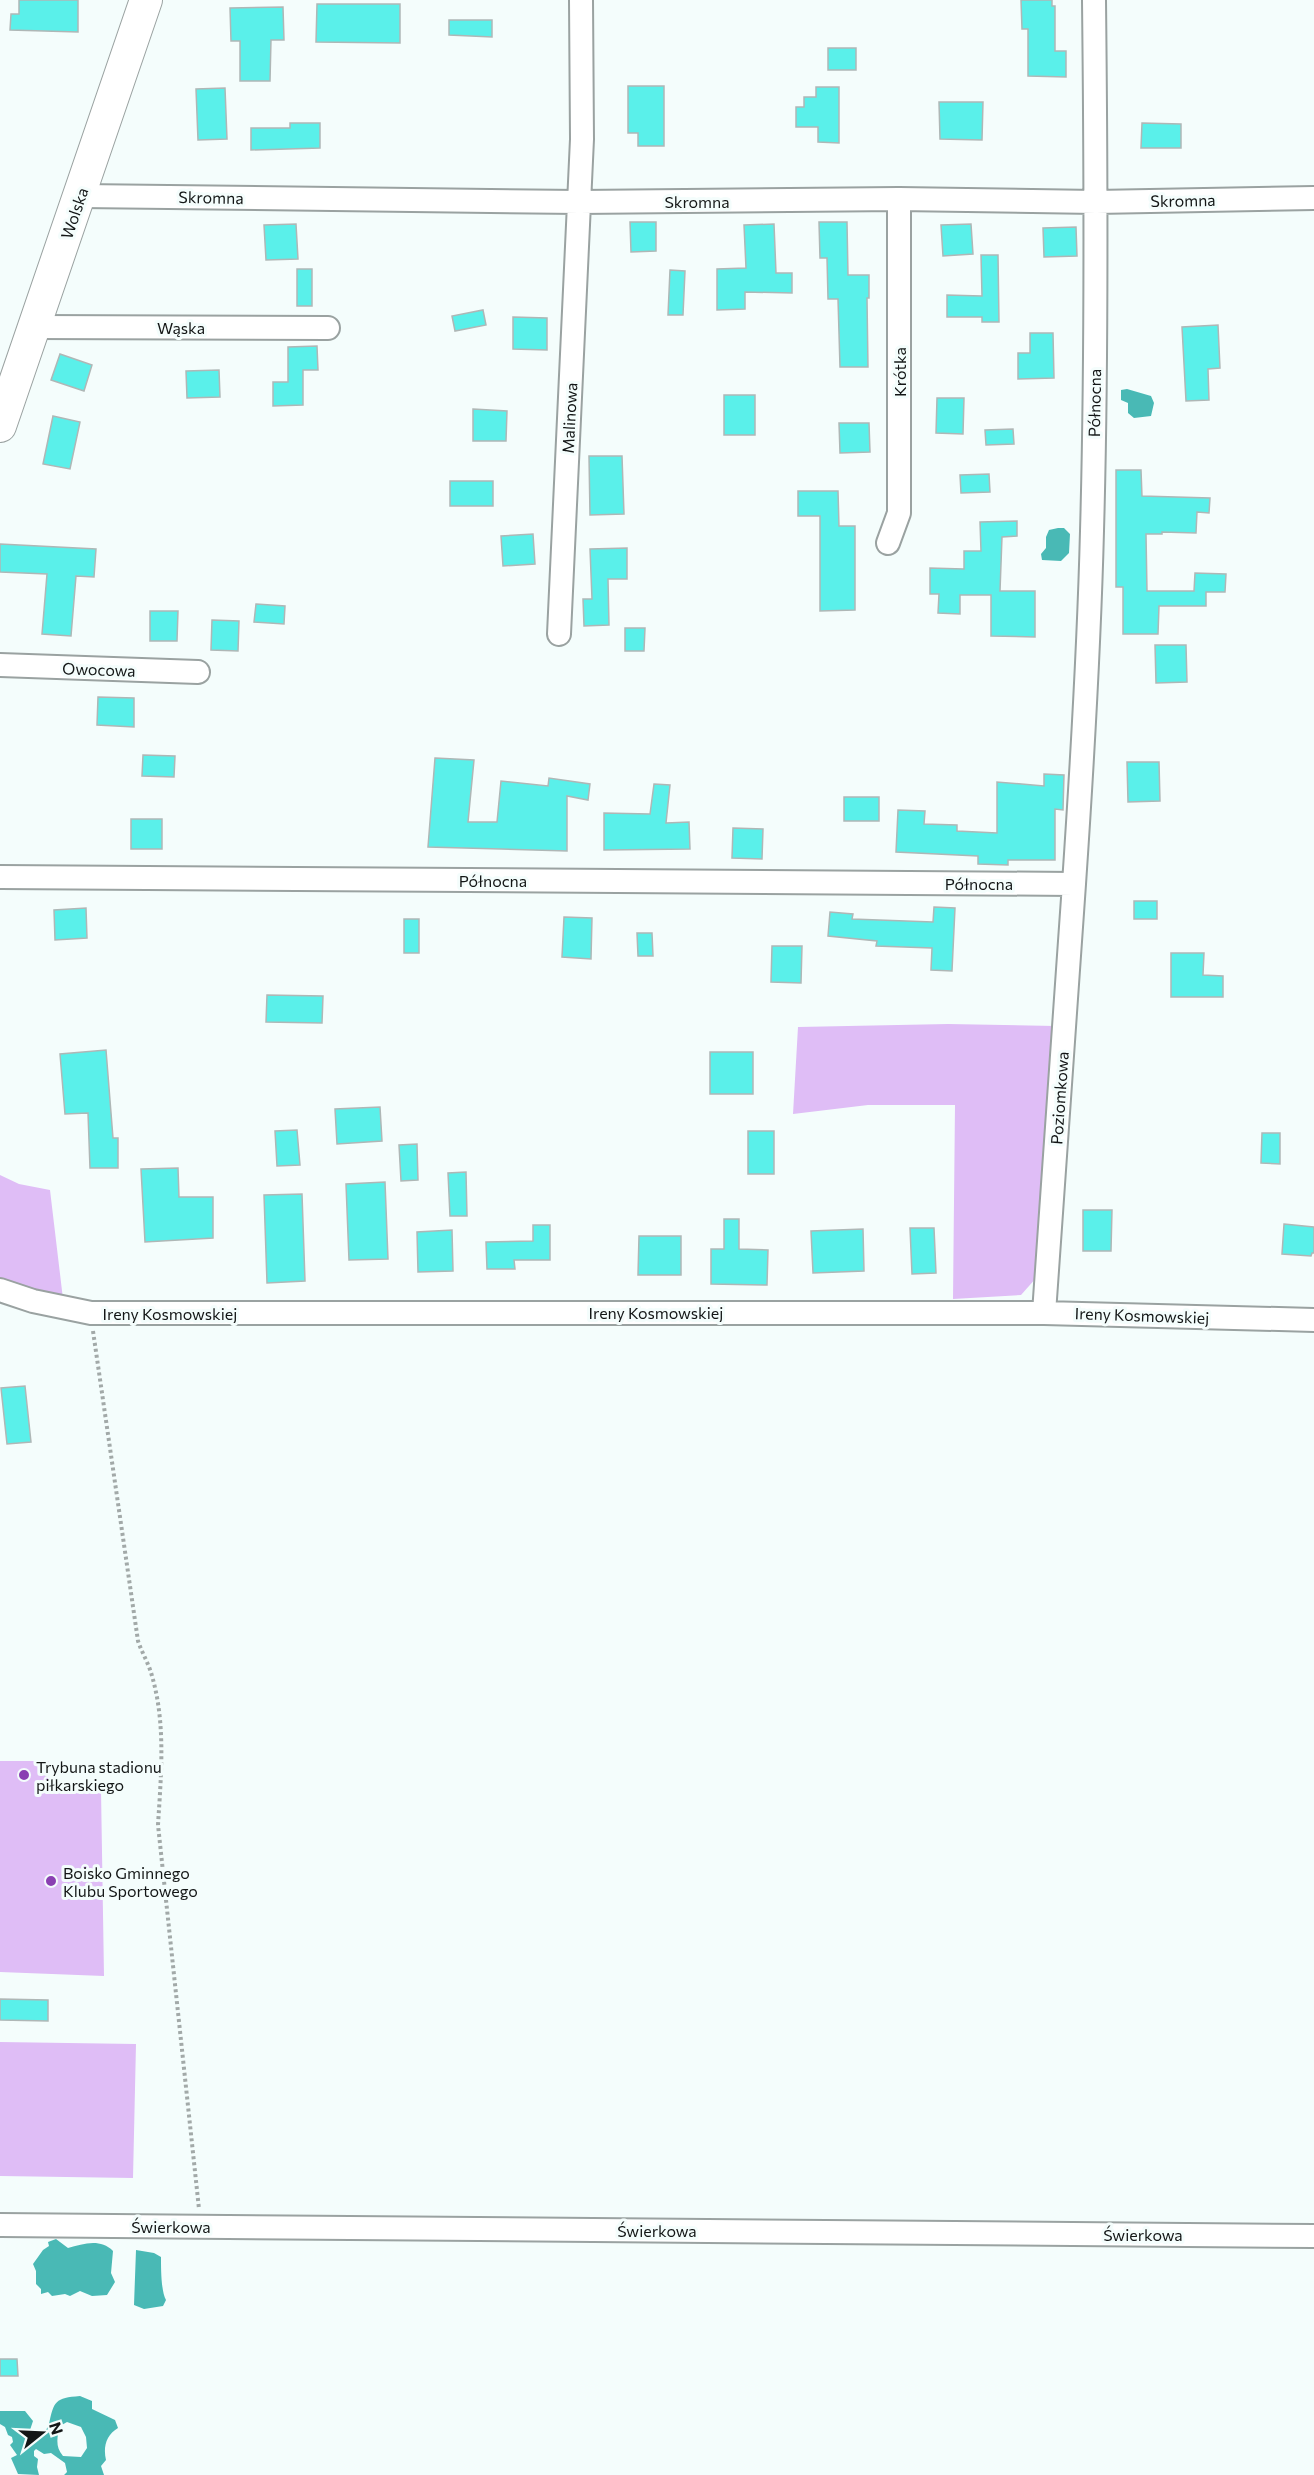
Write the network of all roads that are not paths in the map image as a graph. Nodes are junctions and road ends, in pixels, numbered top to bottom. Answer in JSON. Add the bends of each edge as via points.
{"nodes":[{"id":1,"x":146,"y":0,"type":"edge"},
{"id":2,"x":581,"y":0,"type":"edge"},
{"id":3,"x":1094,"y":0,"type":"edge"},
{"id":4,"x":81,"y":196,"type":"junction"},
{"id":5,"x":1314,"y":198,"type":"edge"},
{"id":6,"x":899,"y":199,"type":"junction"},
{"id":7,"x":579,"y":202,"type":"junction"},
{"id":8,"x":1096,"y":202,"type":"junction"},
{"id":9,"x":34,"y":327,"type":"junction"},
{"id":10,"x":328,"y":328,"type":"dead end"},
{"id":11,"x":2,"y":413,"type":"edge"},
{"id":12,"x":888,"y":543,"type":"dead end"},
{"id":13,"x":559,"y":634,"type":"dead end"},
{"id":14,"x":0,"y":664,"type":"edge"},
{"id":15,"x":198,"y":672,"type":"dead end"},
{"id":16,"x":0,"y":877,"type":"edge"},
{"id":17,"x":1074,"y":884,"type":"junction"},
{"id":18,"x":0,"y":1290,"type":"edge"},
{"id":19,"x":1044,"y":1313,"type":"junction"},
{"id":20,"x":1314,"y":1320,"type":"edge"},
{"id":21,"x":0,"y":2224,"type":"edge"},
{"id":22,"x":1314,"y":2236,"type":"edge"}],
"edges":[{"from":1,"to":4,"type":"street","name":"Wolska"},
{"from":2,"to":7,"type":"street","name":"Malinowa"},
{"from":3,"to":8,"type":"street","name":"Północna"},
{"from":4,"to":7,"type":"street","name":"Skromna"},
{"from":4,"to":9,"type":"street","name":"Wolska"},
{"from":5,"to":8,"type":"street","name":"Skromna"},
{"from":6,"to":7,"type":"street","name":"Skromna"},
{"from":6,"to":8,"type":"street","name":"Skromna"},
{"from":6,"to":12,"type":"street","name":"Krótka","via":[[899,513]]},
{"from":7,"to":13,"type":"street","name":"Malinowa"},
{"from":8,"to":17,"type":"street","name":"Północna","via":[[1093,528]]},
{"from":9,"to":10,"type":"street","name":"Wąska"},
{"from":9,"to":11,"type":"street","name":"Wolska"},
{"from":14,"to":15,"type":"street","name":"Owocowa"},
{"from":16,"to":17,"type":"street","name":"Północna"},
{"from":17,"to":19,"type":"street","name":"Poziomkowa"},
{"from":18,"to":19,"type":"street","name":"Ireny Kosmowskiej","via":[[91,1313]]},
{"from":19,"to":20,"type":"street","name":"Ireny Kosmowskiej"},
{"from":21,"to":22,"type":"street","name":"Świerkowa"}]}
